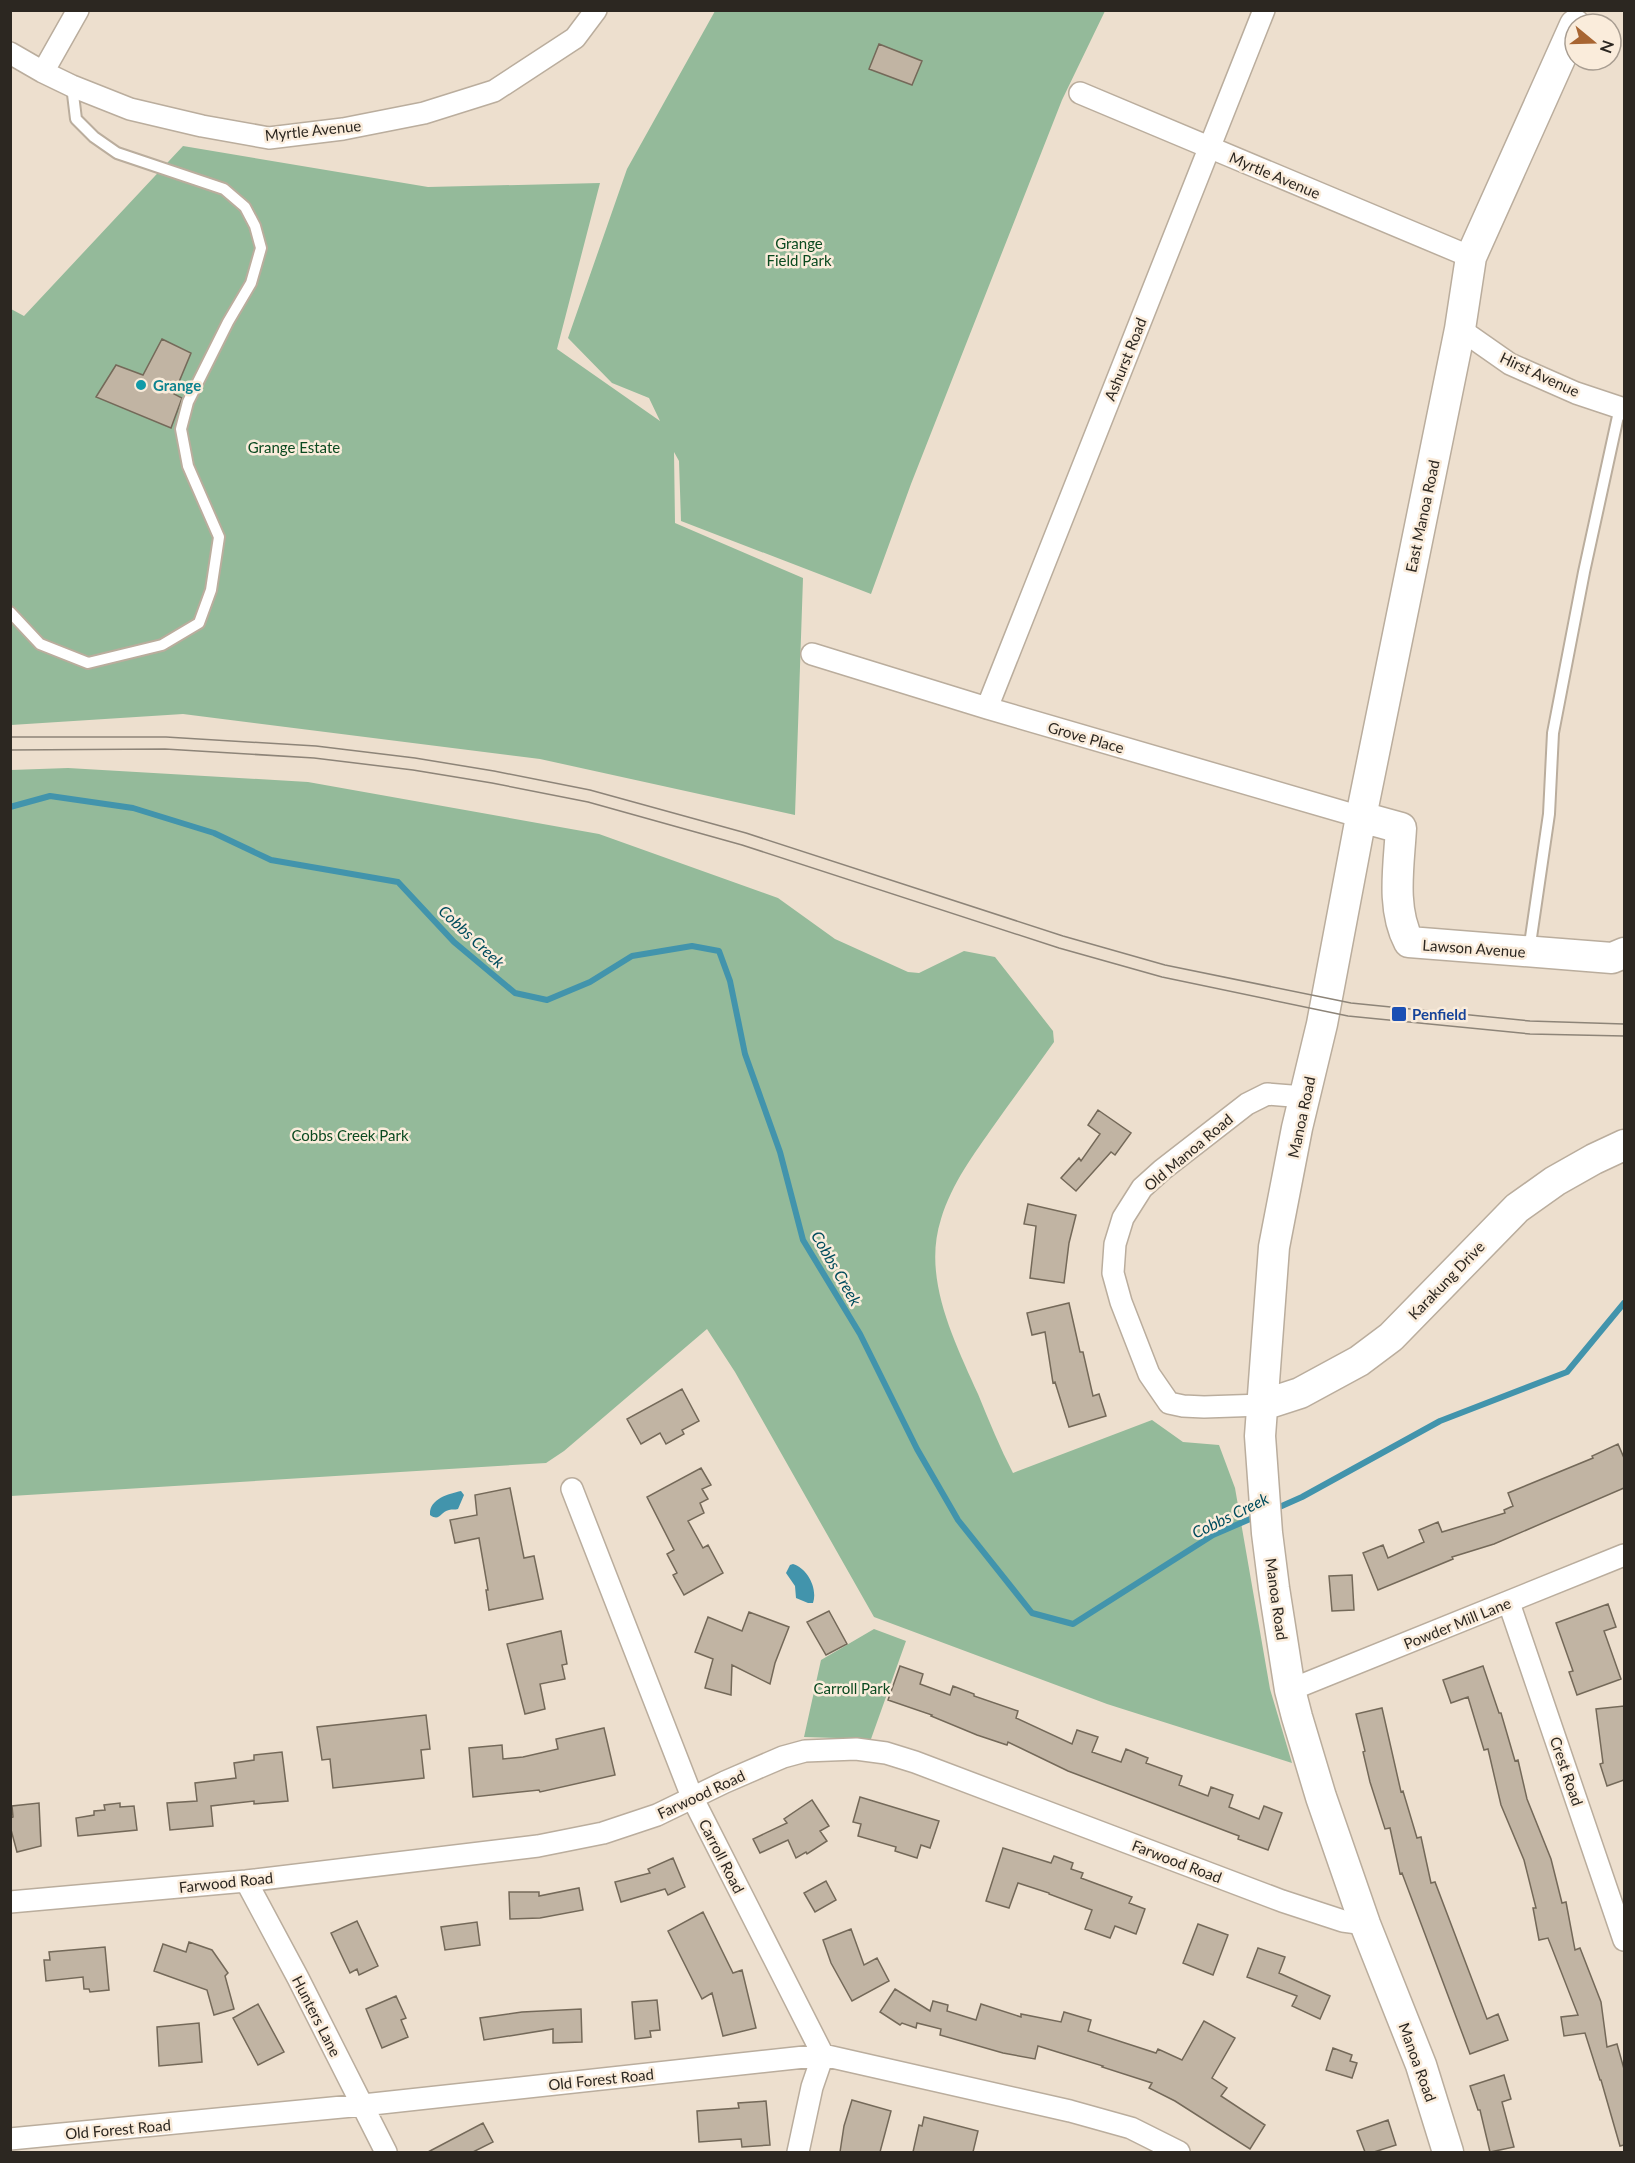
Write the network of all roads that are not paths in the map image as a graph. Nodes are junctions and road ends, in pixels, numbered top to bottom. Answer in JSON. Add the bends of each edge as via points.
{"nodes":[{"id":1,"x":78,"y":10,"type":"edge"},
{"id":2,"x":596,"y":10,"type":"edge"},
{"id":3,"x":1264,"y":10,"type":"edge"},
{"id":4,"x":10,"y":52,"type":"edge"},
{"id":5,"x":1563,"y":52,"type":"edge"},
{"id":6,"x":43,"y":72,"type":"junction"},
{"id":7,"x":72,"y":86,"type":"junction"},
{"id":8,"x":1080,"y":93,"type":"dead end"},
{"id":9,"x":1209,"y":147,"type":"junction"},
{"id":10,"x":1471,"y":257,"type":"junction"},
{"id":11,"x":1461,"y":329,"type":"junction"},
{"id":12,"x":1622,"y":408,"type":"edge"},
{"id":13,"x":10,"y":612,"type":"edge"},
{"id":14,"x":812,"y":654,"type":"dead end"},
{"id":15,"x":987,"y":708,"type":"junction"},
{"id":16,"x":1361,"y":818,"type":"junction"},
{"id":17,"x":1528,"y":952,"type":"junction"},
{"id":18,"x":1624,"y":953,"type":"edge"},
{"id":19,"x":1322,"y":1024,"type":"joint"},
{"id":20,"x":1304,"y":1097,"type":"junction"},
{"id":21,"x":1624,"y":1145,"type":"edge"},
{"id":22,"x":1263,"y":1405,"type":"junction"},
{"id":23,"x":572,"y":1489,"type":"dead end"},
{"id":24,"x":1624,"y":1555,"type":"edge"},
{"id":25,"x":1509,"y":1603,"type":"junction"},
{"id":26,"x":1290,"y":1690,"type":"junction"},
{"id":27,"x":692,"y":1797,"type":"junction"},
{"id":28,"x":246,"y":1881,"type":"junction"},
{"id":29,"x":10,"y":1902,"type":"edge"},
{"id":30,"x":1365,"y":1924,"type":"junction"},
{"id":31,"x":1623,"y":1931,"type":"edge"},
{"id":32,"x":823,"y":2055,"type":"junction"},
{"id":33,"x":363,"y":2105,"type":"junction"},
{"id":34,"x":10,"y":2139,"type":"edge"},
{"id":35,"x":386,"y":2152,"type":"edge"},
{"id":36,"x":798,"y":2152,"type":"edge"},
{"id":37,"x":1179,"y":2152,"type":"edge"},
{"id":38,"x":1448,"y":2152,"type":"edge"}],
"edges":[{"from":1,"to":6,"type":"street"},
{"from":2,"to":7,"type":"street","name":"Myrtle Avenue","via":[[575,38],[494,91],[424,113],[343,129],[269,138],[130,109]]},
{"from":3,"to":9,"type":"street","name":"Ashurst Road"},
{"from":4,"to":6,"type":"street","name":"Myrtle Avenue"},
{"from":5,"to":10,"type":"main road","name":"East Manoa Road"},
{"from":6,"to":7,"type":"street","name":"Myrtle Avenue"},
{"from":7,"to":13,"type":"lane","via":[[76,119],[94,137],[117,153],[224,189],[245,207],[261,248],[251,283],[188,402],[181,429],[188,466],[219,537],[211,590],[200,623],[162,645],[88,663],[40,644]]},
{"from":8,"to":9,"type":"street","name":"Myrtle Avenue"},
{"from":9,"to":10,"type":"street","name":"Myrtle Avenue"},
{"from":9,"to":15,"type":"street","name":"Ashurst Road"},
{"from":10,"to":11,"type":"main road","name":"East Manoa Road"},
{"from":11,"to":12,"type":"street","name":"Hirst Avenue","via":[[1510,364]]},
{"from":11,"to":16,"type":"main road","name":"East Manoa Road"},
{"from":12,"to":17,"type":"lane","via":[[1584,572],[1553,733],[1549,814]]},
{"from":14,"to":15,"type":"street","name":"Grove Place"},
{"from":15,"to":16,"type":"street","name":"Grove Place"},
{"from":16,"to":17,"type":"main road","name":"Lawson Avenue","via":[[1401,828],[1398,905],[1402,930],[1409,942]]},
{"from":16,"to":19,"type":"main road","name":"East Manoa Road"},
{"from":17,"to":18,"type":"main road","name":"Lawson Avenue","via":[[1612,958]]},
{"from":19,"to":20,"type":"main road","name":"Manoa Road"},
{"from":20,"to":22,"type":"main road","name":"Manoa Road","via":[[1275,1247]]},
{"from":20,"to":22,"type":"street","name":"Old Manoa Road","via":[[1267,1094],[1247,1104],[1162,1170],[1142,1188],[1123,1218],[1115,1244],[1113,1273],[1121,1302],[1149,1374],[1169,1403],[1204,1407]]},
{"from":21,"to":22,"type":"main road","name":"Karakung Drive","via":[[1555,1181],[1517,1209],[1391,1337],[1359,1361],[1300,1393]]},
{"from":22,"to":26,"type":"main road","name":"Manoa Road","via":[[1260,1436],[1267,1533]]},
{"from":23,"to":27,"type":"street","name":"Carroll Road"},
{"from":24,"to":25,"type":"street","name":"Powder Mill Lane"},
{"from":25,"to":26,"type":"street","name":"Powder Mill Lane"},
{"from":25,"to":31,"type":"street","name":"Crest Road"},
{"from":26,"to":30,"type":"main road","name":"Manoa Road","via":[[1321,1797]]},
{"from":27,"to":28,"type":"street","name":"Farwood Road","via":[[657,1815],[603,1833],[538,1846]]},
{"from":27,"to":30,"type":"street","name":"Farwood Road","via":[[805,1750],[856,1749],[886,1754],[947,1773],[1282,1901]]},
{"from":27,"to":32,"type":"street","name":"Carroll Road"},
{"from":28,"to":29,"type":"street","name":"Farwood Road"},
{"from":28,"to":33,"type":"street","name":"Hunters Lane"},
{"from":30,"to":38,"type":"main road","name":"Manoa Road","via":[[1421,2065]]},
{"from":32,"to":33,"type":"street","name":"Old Forest Road"},
{"from":32,"to":36,"type":"street"},
{"from":32,"to":37,"type":"street","name":"Old Forest Road","via":[[1131,2127]]},
{"from":33,"to":34,"type":"street","name":"Old Forest Road"},
{"from":33,"to":35,"type":"street","name":"Hunters Lane"}]}
